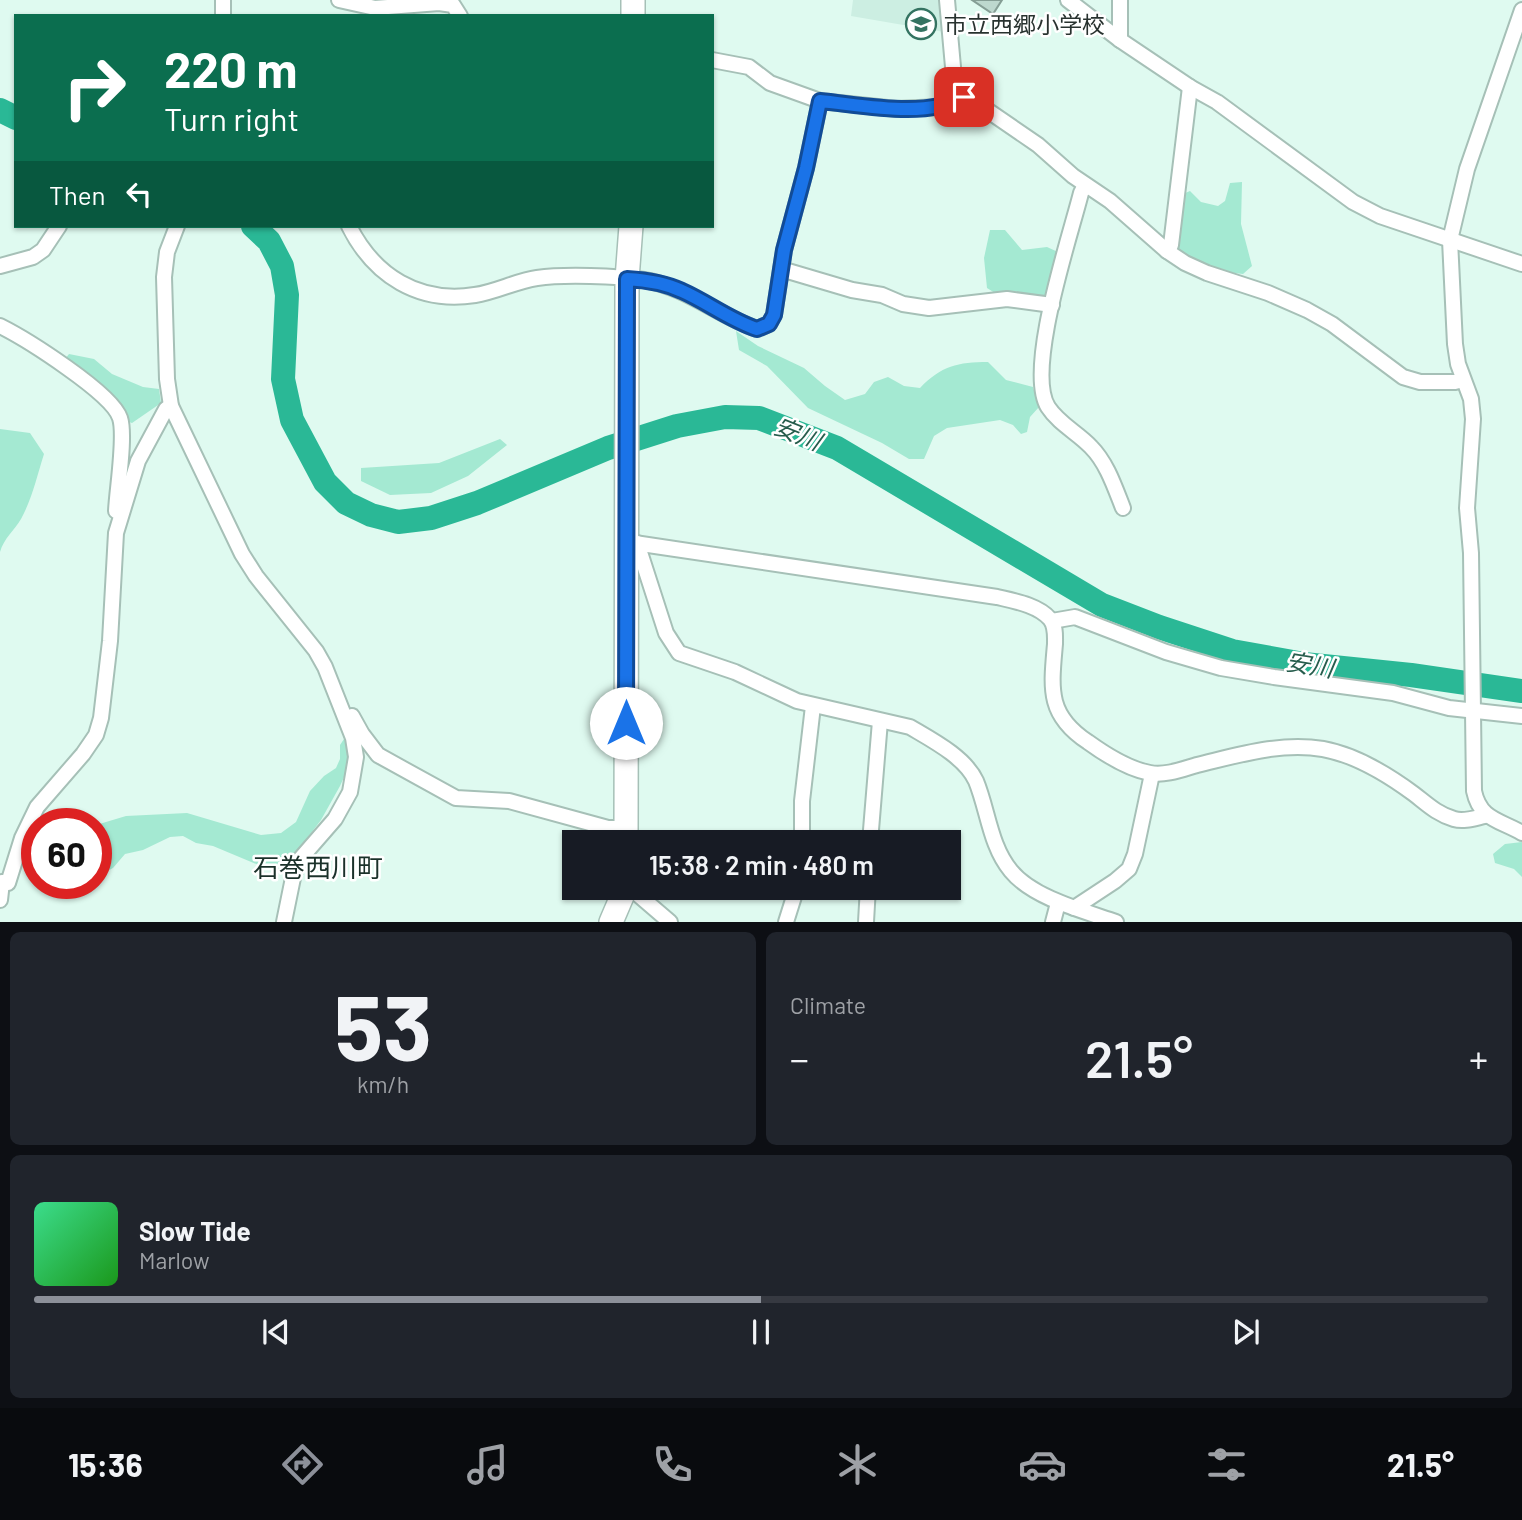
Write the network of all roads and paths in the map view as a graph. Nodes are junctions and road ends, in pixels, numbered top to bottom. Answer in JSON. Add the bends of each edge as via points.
{"nodes":[{"id":1,"x":340,"y":0,"type":"edge"},
{"id":2,"x":947,"y":0,"type":"edge"},
{"id":3,"x":1068,"y":0,"type":"edge"},
{"id":4,"x":1120,"y":0,"type":"edge"},
{"id":5,"x":1522,"y":10,"type":"edge"},
{"id":6,"x":459,"y":14,"type":"edge"},
{"id":7,"x":1120,"y":40,"type":"junction"},
{"id":8,"x":714,"y":60,"type":"edge"},
{"id":9,"x":1189,"y":87,"type":"junction"},
{"id":10,"x":964,"y":97,"type":"junction"},
{"id":11,"x":820,"y":101,"type":"junction"},
{"id":12,"x":1085,"y":185,"type":"junction"},
{"id":13,"x":58,"y":228,"type":"edge"},
{"id":14,"x":176,"y":228,"type":"edge"},
{"id":15,"x":350,"y":228,"type":"edge"},
{"id":16,"x":631,"y":228,"type":"edge"},
{"id":17,"x":1451,"y":240,"type":"junction"},
{"id":18,"x":1167,"y":251,"type":"junction"},
{"id":19,"x":1522,"y":264,"type":"edge"},
{"id":20,"x":0,"y":266,"type":"edge"},
{"id":21,"x":781,"y":269,"type":"junction"},
{"id":22,"x":627,"y":279,"type":"junction"},
{"id":23,"x":1052,"y":305,"type":"junction"},
{"id":24,"x":0,"y":326,"type":"edge"},
{"id":25,"x":1463,"y":380,"type":"junction"},
{"id":26,"x":171,"y":406,"type":"junction"},
{"id":27,"x":1124,"y":508,"type":"dead end"},
{"id":28,"x":118,"y":523,"type":"junction"},
{"id":29,"x":633,"y":542,"type":"junction"},
{"id":30,"x":1052,"y":621,"type":"junction"},
{"id":31,"x":813,"y":706,"type":"junction"},
{"id":32,"x":1472,"y":706,"type":"junction"},
{"id":33,"x":341,"y":707,"type":"junction"},
{"id":34,"x":1522,"y":716,"type":"edge"},
{"id":35,"x":880,"y":721,"type":"junction"},
{"id":36,"x":1152,"y":774,"type":"junction"},
{"id":37,"x":1485,"y":816,"type":"junction"},
{"id":38,"x":613,"y":830,"type":"edge"},
{"id":39,"x":626,"y":830,"type":"edge"},
{"id":40,"x":802,"y":830,"type":"edge"},
{"id":41,"x":871,"y":830,"type":"edge"},
{"id":42,"x":1521,"y":832,"type":"edge"},
{"id":43,"x":0,"y":900,"type":"edge"},
{"id":44,"x":621,"y":900,"type":"edge"},
{"id":45,"x":644,"y":900,"type":"edge"},
{"id":46,"x":793,"y":900,"type":"edge"},
{"id":47,"x":867,"y":900,"type":"edge"},
{"id":48,"x":1058,"y":903,"type":"junction"},
{"id":49,"x":1074,"y":908,"type":"junction"},
{"id":50,"x":284,"y":922,"type":"edge"},
{"id":51,"x":611,"y":922,"type":"edge"},
{"id":52,"x":670,"y":922,"type":"edge"},
{"id":53,"x":786,"y":922,"type":"edge"},
{"id":54,"x":866,"y":922,"type":"edge"},
{"id":55,"x":1053,"y":922,"type":"edge"},
{"id":56,"x":1116,"y":922,"type":"edge"}],
"edges":[{"from":1,"to":6,"type":"street","via":[[375,8],[439,3],[453,5]]},
{"from":2,"to":10,"type":"street","via":[[954,78]]},
{"from":3,"to":7,"type":"street"},
{"from":4,"to":7,"type":"street"},
{"from":5,"to":17,"type":"street","via":[[1467,169]]},
{"from":7,"to":9,"type":"street"},
{"from":8,"to":11,"type":"street","via":[[749,67],[770,83]]},
{"from":9,"to":17,"type":"street","via":[[1217,102],[1353,202]]},
{"from":9,"to":18,"type":"street"},
{"from":10,"to":11,"type":"street","via":[[940,107],[897,109]]},
{"from":10,"to":12,"type":"street","via":[[1038,145]]},
{"from":11,"to":21,"type":"street"},
{"from":12,"to":18,"type":"street"},
{"from":12,"to":23,"type":"street"},
{"from":13,"to":20,"type":"street","via":[[33,257]]},
{"from":14,"to":26,"type":"street","via":[[164,277]]},
{"from":15,"to":22,"type":"street","via":[[373,262],[419,293],[451,298],[539,278]]},
{"from":16,"to":22,"type":"main road"},
{"from":17,"to":19,"type":"street"},
{"from":17,"to":25,"type":"street","via":[[1455,344]]},
{"from":18,"to":25,"type":"street","via":[[1207,273],[1307,310],[1403,377],[1420,382]]},
{"from":21,"to":22,"type":"street","via":[[774,315],[769,324],[757,329],[680,289]]},
{"from":21,"to":23,"type":"street","via":[[929,308],[1007,299]]},
{"from":22,"to":29,"type":"main road","via":[[626,458]]},
{"from":23,"to":27,"type":"street","via":[[1040,380],[1044,396],[1064,424],[1094,449]]},
{"from":24,"to":28,"type":"street","via":[[116,407],[122,441]]},
{"from":25,"to":32,"type":"street","via":[[1473,419],[1467,508]]},
{"from":26,"to":28,"type":"street","via":[[138,461]]},
{"from":26,"to":33,"type":"street","via":[[242,554],[316,651]]},
{"from":28,"to":43,"type":"street","via":[[96,735],[37,807]]},
{"from":29,"to":30,"type":"street","via":[[997,597],[1023,603]]},
{"from":29,"to":31,"type":"street","via":[[666,633],[679,653]]},
{"from":29,"to":39,"type":"main road"},
{"from":30,"to":32,"type":"street","via":[[1075,617],[1221,668],[1393,693],[1449,708]]},
{"from":30,"to":36,"type":"street","via":[[1053,697],[1066,726],[1112,757]]},
{"from":31,"to":35,"type":"street"},
{"from":31,"to":40,"type":"street"},
{"from":32,"to":34,"type":"street"},
{"from":32,"to":37,"type":"street","via":[[1474,791]]},
{"from":33,"to":38,"type":"street","via":[[349,710],[378,755],[456,798],[509,801]]},
{"from":33,"to":50,"type":"street","via":[[356,757],[350,792],[335,819],[301,859]]},
{"from":35,"to":41,"type":"street"},
{"from":35,"to":48,"type":"street","via":[[910,727],[966,766],[1011,872]]},
{"from":36,"to":37,"type":"street","via":[[1267,748],[1325,750],[1385,775],[1438,813],[1457,820]]},
{"from":36,"to":49,"type":"street","via":[[1129,869]]},
{"from":37,"to":42,"type":"street"},
{"from":44,"to":51,"type":"main road"},
{"from":45,"to":52,"type":"street"},
{"from":46,"to":53,"type":"street"},
{"from":47,"to":54,"type":"street"},
{"from":48,"to":49,"type":"street"},
{"from":48,"to":55,"type":"street"},
{"from":49,"to":56,"type":"street"}]}
